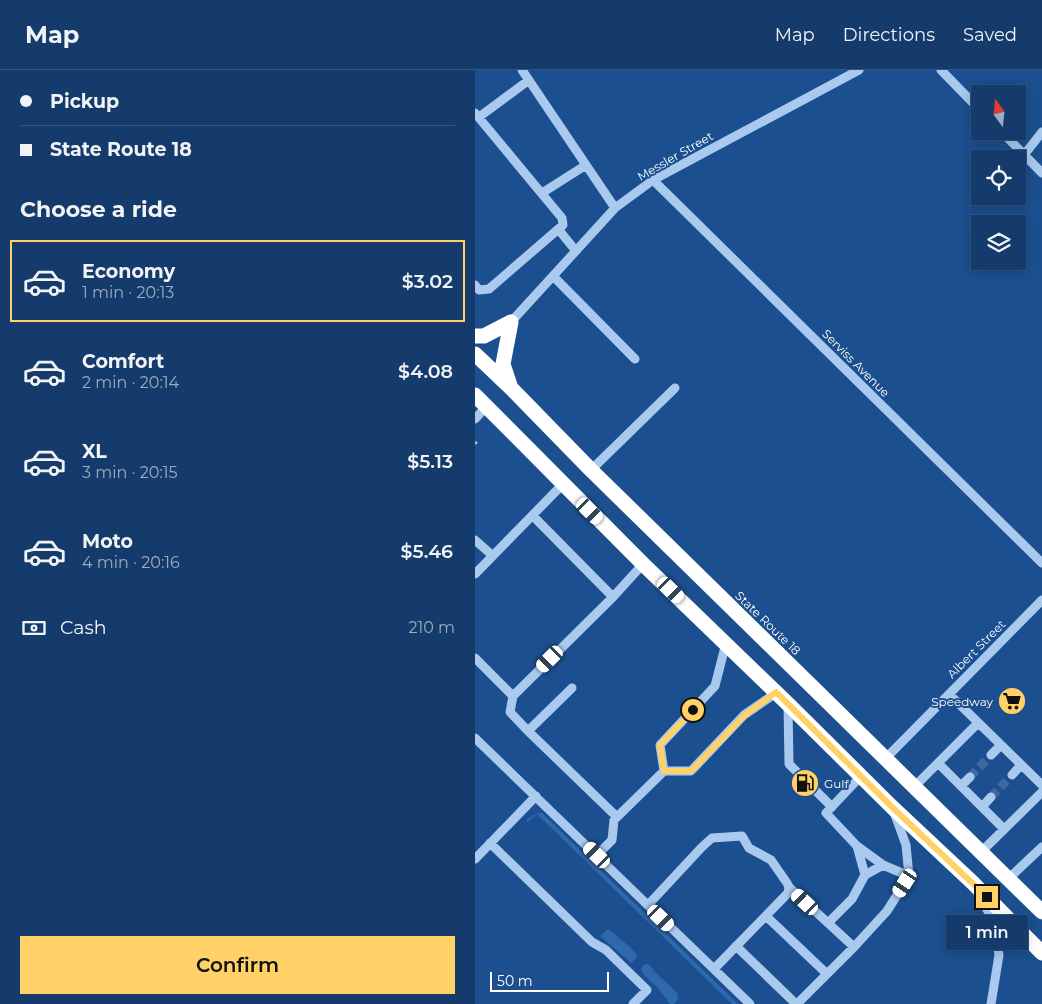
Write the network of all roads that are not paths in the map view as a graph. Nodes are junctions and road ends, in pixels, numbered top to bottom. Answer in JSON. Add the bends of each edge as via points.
{"nodes":[{"id":1,"x":522,"y":70,"type":"edge"},
{"id":2,"x":859,"y":70,"type":"edge"},
{"id":3,"x":941,"y":70,"type":"edge"},
{"id":4,"x":529,"y":80,"type":"junction"},
{"id":5,"x":971,"y":101,"type":"edge"},
{"id":6,"x":477,"y":115,"type":"edge"},
{"id":7,"x":1042,"y":132,"type":"edge"},
{"id":8,"x":1010,"y":140,"type":"edge"},
{"id":9,"x":1020,"y":150,"type":"edge"},
{"id":10,"x":1026,"y":154,"type":"edge"},
{"id":11,"x":1026,"y":156,"type":"edge"},
{"id":12,"x":586,"y":165,"type":"junction"},
{"id":13,"x":1042,"y":173,"type":"edge"},
{"id":14,"x":653,"y":180,"type":"junction"},
{"id":15,"x":542,"y":193,"type":"junction"},
{"id":16,"x":615,"y":208,"type":"junction"},
{"id":17,"x":558,"y":229,"type":"junction"},
{"id":18,"x":576,"y":251,"type":"junction"},
{"id":19,"x":553,"y":276,"type":"junction"},
{"id":20,"x":475,"y":285,"type":"edge"},
{"id":21,"x":511,"y":322,"type":"junction"},
{"id":22,"x":475,"y":336,"type":"edge"},
{"id":23,"x":475,"y":354,"type":"edge"},
{"id":24,"x":635,"y":359,"type":"dead end"},
{"id":25,"x":675,"y":388,"type":"dead end"},
{"id":26,"x":512,"y":389,"type":"junction"},
{"id":27,"x":475,"y":395,"type":"edge"},
{"id":28,"x":486,"y":407,"type":"junction"},
{"id":29,"x":475,"y":419,"type":"edge"},
{"id":30,"x":591,"y":470,"type":"junction"},
{"id":31,"x":563,"y":484,"type":"junction"},
{"id":32,"x":533,"y":516,"type":"junction"},
{"id":33,"x":475,"y":540,"type":"edge"},
{"id":34,"x":493,"y":556,"type":"junction"},
{"id":35,"x":1042,"y":563,"type":"edge"},
{"id":36,"x":643,"y":564,"type":"junction"},
{"id":37,"x":475,"y":574,"type":"edge"},
{"id":38,"x":613,"y":597,"type":"junction"},
{"id":39,"x":1042,"y":600,"type":"edge"},
{"id":40,"x":726,"y":643,"type":"junction"},
{"id":41,"x":475,"y":658,"type":"edge"},
{"id":42,"x":572,"y":688,"type":"dead end"},
{"id":43,"x":776,"y":692,"type":"junction"},
{"id":44,"x":949,"y":694,"type":"junction"},
{"id":45,"x":513,"y":696,"type":"junction"},
{"id":46,"x":788,"y":704,"type":"junction"},
{"id":47,"x":978,"y":723,"type":"junction"},
{"id":48,"x":529,"y":732,"type":"junction"},
{"id":49,"x":475,"y":738,"type":"edge"},
{"id":50,"x":1001,"y":745,"type":"junction"},
{"id":51,"x":991,"y":755,"type":"tunnel mouth"},
{"id":52,"x":885,"y":758,"type":"junction"},
{"id":53,"x":938,"y":762,"type":"junction"},
{"id":54,"x":1021,"y":765,"type":"junction"},
{"id":55,"x":664,"y":771,"type":"junction"},
{"id":56,"x":1012,"y":775,"type":"tunnel mouth"},
{"id":57,"x":861,"y":776,"type":"junction"},
{"id":58,"x":970,"y":777,"type":"tunnel mouth"},
{"id":59,"x":1042,"y":785,"type":"edge"},
{"id":60,"x":961,"y":786,"type":"junction"},
{"id":61,"x":914,"y":787,"type":"junction"},
{"id":62,"x":1042,"y":792,"type":"edge"},
{"id":63,"x":535,"y":796,"type":"junction"},
{"id":64,"x":991,"y":797,"type":"tunnel mouth"},
{"id":65,"x":832,"y":807,"type":"junction"},
{"id":66,"x":892,"y":807,"type":"junction"},
{"id":67,"x":982,"y":807,"type":"junction"},
{"id":68,"x":617,"y":817,"type":"junction"},
{"id":69,"x":1004,"y":829,"type":"junction"},
{"id":70,"x":490,"y":843,"type":"junction"},
{"id":71,"x":857,"y":846,"type":"junction"},
{"id":72,"x":1042,"y":847,"type":"edge"},
{"id":73,"x":981,"y":852,"type":"junction"},
{"id":74,"x":597,"y":855,"type":"junction"},
{"id":75,"x":475,"y":859,"type":"edge"},
{"id":76,"x":883,"y":865,"type":"junction"},
{"id":77,"x":865,"y":875,"type":"junction"},
{"id":78,"x":909,"y":876,"type":"junction"},
{"id":79,"x":1008,"y":879,"type":"junction"},
{"id":80,"x":973,"y":883,"type":"junction"},
{"id":81,"x":789,"y":887,"type":"junction"},
{"id":82,"x":648,"y":905,"type":"junction"},
{"id":83,"x":1042,"y":912,"type":"edge"},
{"id":84,"x":766,"y":916,"type":"junction"},
{"id":85,"x":828,"y":923,"type":"junction"},
{"id":86,"x":736,"y":946,"type":"junction"},
{"id":87,"x":854,"y":947,"type":"junction"},
{"id":88,"x":1042,"y":953,"type":"edge"},
{"id":89,"x":714,"y":969,"type":"junction"},
{"id":90,"x":827,"y":973,"type":"junction"},
{"id":91,"x":633,"y":1004,"type":"edge"},
{"id":92,"x":750,"y":1004,"type":"edge"},
{"id":93,"x":796,"y":1004,"type":"edge"},
{"id":94,"x":991,"y":1004,"type":"edge"}],
"edges":[{"from":1,"to":4,"type":"street"},
{"from":2,"to":14,"type":"street","name":"Messler Street"},
{"from":3,"to":5,"type":"street"},
{"from":4,"to":6,"type":"street"},
{"from":4,"to":12,"type":"street"},
{"from":6,"to":15,"type":"street"},
{"from":7,"to":10,"type":"street"},
{"from":8,"to":9,"type":"street"},
{"from":11,"to":13,"type":"street"},
{"from":12,"to":15,"type":"street"},
{"from":12,"to":16,"type":"street"},
{"from":14,"to":16,"type":"street","name":"Messler Street"},
{"from":14,"to":35,"type":"street","name":"Serviss Avenue"},
{"from":15,"to":17,"type":"street","via":[[563,218],[563,225]]},
{"from":16,"to":18,"type":"street","name":"Messler Street"},
{"from":17,"to":18,"type":"street"},
{"from":17,"to":20,"type":"street","via":[[489,289],[479,290]]},
{"from":18,"to":19,"type":"street","name":"Messler Street"},
{"from":19,"to":21,"type":"street","name":"Messler Street"},
{"from":19,"to":24,"type":"street"},
{"from":21,"to":22,"type":"highway","via":[[484,336]]},
{"from":21,"to":26,"type":"highway","via":[[503,364]]},
{"from":23,"to":26,"type":"highway","name":"State Route 18"},
{"from":25,"to":30,"type":"street"},
{"from":26,"to":30,"type":"highway","name":"State Route 18"},
{"from":27,"to":28,"type":"highway"},
{"from":28,"to":29,"type":"street"},
{"from":28,"to":31,"type":"highway"},
{"from":30,"to":52,"type":"highway","name":"State Route 18"},
{"from":31,"to":32,"type":"street"},
{"from":31,"to":36,"type":"highway"},
{"from":32,"to":34,"type":"street"},
{"from":32,"to":38,"type":"street"},
{"from":33,"to":34,"type":"street"},
{"from":34,"to":37,"type":"street"},
{"from":36,"to":38,"type":"street"},
{"from":36,"to":40,"type":"highway"},
{"from":38,"to":45,"type":"street"},
{"from":39,"to":44,"type":"street","name":"Albert Street"},
{"from":40,"to":43,"type":"highway"},
{"from":40,"to":55,"type":"street","via":[[715,686],[660,745]]},
{"from":41,"to":45,"type":"street"},
{"from":42,"to":48,"type":"street"},
{"from":43,"to":46,"type":"highway"},
{"from":43,"to":55,"type":"street","via":[[745,715],[691,771]]},
{"from":44,"to":47,"type":"street"},
{"from":44,"to":52,"type":"street","name":"Albert Street"},
{"from":45,"to":48,"type":"street","via":[[510,712]]},
{"from":46,"to":57,"type":"highway"},
{"from":46,"to":65,"type":"street","via":[[789,764]]},
{"from":47,"to":50,"type":"street"},
{"from":47,"to":53,"type":"street"},
{"from":48,"to":68,"type":"street"},
{"from":49,"to":63,"type":"street"},
{"from":50,"to":51,"type":"street"},
{"from":50,"to":54,"type":"street"},
{"from":52,"to":61,"type":"highway","name":"State Route 18"},
{"from":53,"to":60,"type":"street"},
{"from":53,"to":61,"type":"street"},
{"from":54,"to":56,"type":"street"},
{"from":54,"to":59,"type":"street"},
{"from":55,"to":68,"type":"street"},
{"from":57,"to":65,"type":"street"},
{"from":57,"to":66,"type":"highway"},
{"from":58,"to":60,"type":"street"},
{"from":60,"to":67,"type":"street"},
{"from":61,"to":73,"type":"highway","name":"State Route 18"},
{"from":62,"to":69,"type":"street"},
{"from":63,"to":70,"type":"street"},
{"from":63,"to":74,"type":"street"},
{"from":64,"to":67,"type":"street"},
{"from":65,"to":71,"type":"street","via":[[826,813]]},
{"from":66,"to":78,"type":"street","via":[[906,844]]},
{"from":66,"to":80,"type":"highway"},
{"from":67,"to":69,"type":"street"},
{"from":68,"to":74,"type":"street","via":[[612,840]]},
{"from":69,"to":73,"type":"street"},
{"from":70,"to":75,"type":"street"},
{"from":70,"to":91,"type":"street","via":[[592,942],[606,950],[647,990]]},
{"from":71,"to":76,"type":"street"},
{"from":71,"to":77,"type":"street"},
{"from":72,"to":79,"type":"street"},
{"from":73,"to":79,"type":"highway","name":"State Route 18"},
{"from":74,"to":82,"type":"street"},
{"from":76,"to":77,"type":"street"},
{"from":76,"to":78,"type":"street"},
{"from":77,"to":85,"type":"street","via":[[852,899]]},
{"from":78,"to":87,"type":"street","via":[[887,910]]},
{"from":79,"to":83,"type":"highway","name":"State Route 18"},
{"from":80,"to":88,"type":"highway"},
{"from":80,"to":94,"type":"street","via":[[993,921],[999,955]]},
{"from":81,"to":82,"type":"street","via":[[771,860],[749,848],[742,836],[712,838]]},
{"from":81,"to":84,"type":"street","via":[[788,893]]},
{"from":81,"to":85,"type":"street"},
{"from":82,"to":89,"type":"street"},
{"from":84,"to":86,"type":"street"},
{"from":84,"to":90,"type":"street"},
{"from":85,"to":87,"type":"street"},
{"from":86,"to":89,"type":"street"},
{"from":86,"to":93,"type":"street"},
{"from":87,"to":90,"type":"street"},
{"from":89,"to":92,"type":"street"},
{"from":90,"to":93,"type":"street"}]}
